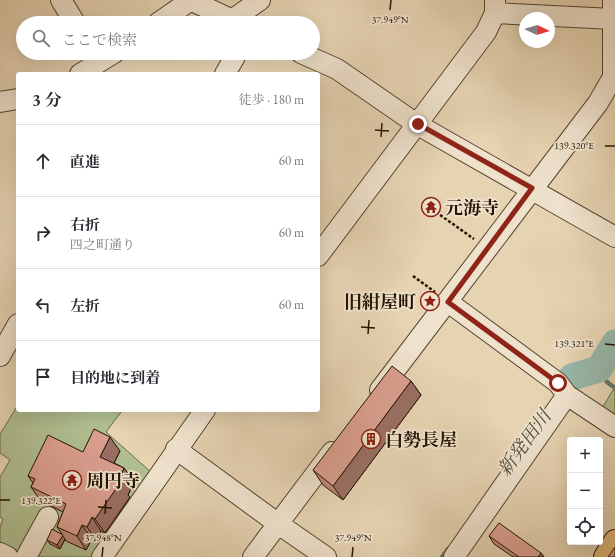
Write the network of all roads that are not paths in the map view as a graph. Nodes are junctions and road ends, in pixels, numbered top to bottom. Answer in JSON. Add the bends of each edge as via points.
{"nodes":[{"id":1,"x":61,"y":0,"type":"edge"},
{"id":2,"x":191,"y":0,"type":"edge"},
{"id":3,"x":260,"y":0,"type":"edge"},
{"id":4,"x":495,"y":6,"type":"edge"},
{"id":5,"x":613,"y":9,"type":"edge"},
{"id":6,"x":71,"y":16,"type":"edge"},
{"id":7,"x":168,"y":16,"type":"edge"},
{"id":8,"x":225,"y":16,"type":"edge"},
{"id":9,"x":241,"y":16,"type":"edge"},
{"id":10,"x":233,"y":60,"type":"edge"},
{"id":11,"x":317,"y":60,"type":"edge"},
{"id":12,"x":103,"y":61,"type":"edge"},
{"id":13,"x":84,"y":72,"type":"edge"},
{"id":14,"x":226,"y":72,"type":"edge"},
{"id":15,"x":16,"y":99,"type":"edge"},
{"id":16,"x":0,"y":102,"type":"edge"},
{"id":17,"x":418,"y":124,"type":"junction"},
{"id":18,"x":532,"y":188,"type":"junction"},
{"id":19,"x":615,"y":237,"type":"edge"},
{"id":20,"x":320,"y":253,"type":"edge"},
{"id":21,"x":448,"y":302,"type":"junction"},
{"id":22,"x":16,"y":328,"type":"edge"},
{"id":23,"x":0,"y":356,"type":"edge"},
{"id":24,"x":562,"y":389,"type":"junction"},
{"id":25,"x":367,"y":406,"type":"edge"},
{"id":26,"x":204,"y":412,"type":"edge"},
{"id":27,"x":615,"y":427,"type":"edge"},
{"id":28,"x":344,"y":437,"type":"edge"},
{"id":29,"x":176,"y":449,"type":"junction"},
{"id":30,"x":48,"y":518,"type":"dead end"},
{"id":31,"x":277,"y":523,"type":"junction"},
{"id":32,"x":615,"y":541,"type":"edge"},
{"id":33,"x":0,"y":553,"type":"edge"},
{"id":34,"x":8,"y":557,"type":"edge"},
{"id":35,"x":26,"y":557,"type":"edge"},
{"id":36,"x":102,"y":557,"type":"edge"},
{"id":37,"x":253,"y":557,"type":"edge"},
{"id":38,"x":326,"y":557,"type":"edge"},
{"id":39,"x":454,"y":557,"type":"edge"},
{"id":40,"x":605,"y":557,"type":"edge"}],
"edges":[{"from":1,"to":6,"type":"street"},
{"from":2,"to":7,"type":"street"},
{"from":2,"to":8,"type":"street"},
{"from":3,"to":9,"type":"street"},
{"from":4,"to":5,"type":"street"},
{"from":4,"to":17,"type":"street","via":[[486,32]]},
{"from":5,"to":18,"type":"street","via":[[613,77],[598,103]]},
{"from":10,"to":14,"type":"street"},
{"from":11,"to":17,"type":"street","via":[[337,69]]},
{"from":12,"to":13,"type":"street"},
{"from":15,"to":16,"type":"street"},
{"from":17,"to":18,"type":"street"},
{"from":17,"to":20,"type":"street"},
{"from":18,"to":19,"type":"street"},
{"from":18,"to":21,"type":"street"},
{"from":21,"to":24,"type":"street"},
{"from":21,"to":25,"type":"street"},
{"from":22,"to":23,"type":"street"},
{"from":24,"to":27,"type":"street"},
{"from":24,"to":39,"type":"street"},
{"from":26,"to":29,"type":"street"},
{"from":28,"to":31,"type":"street"},
{"from":29,"to":31,"type":"street"},
{"from":29,"to":36,"type":"street"},
{"from":30,"to":35,"type":"street"},
{"from":31,"to":37,"type":"street"},
{"from":31,"to":38,"type":"street"},
{"from":32,"to":40,"type":"main road"},
{"from":33,"to":34,"type":"street"}]}
